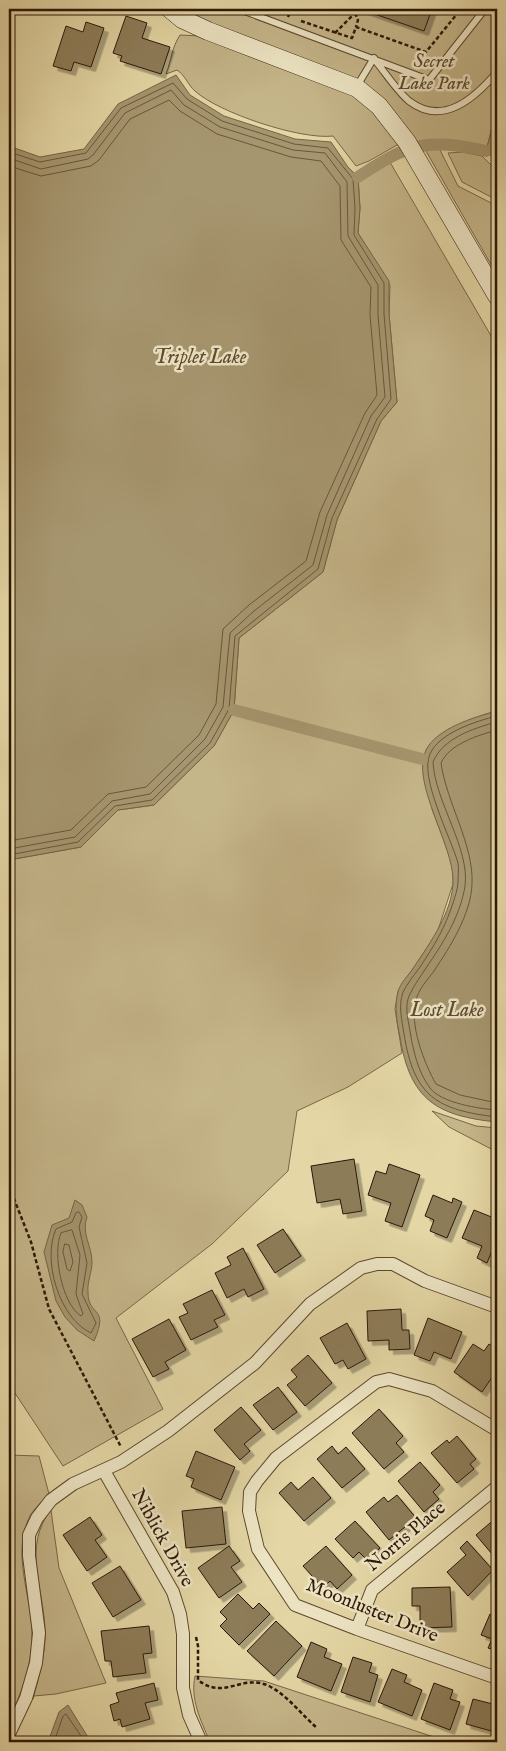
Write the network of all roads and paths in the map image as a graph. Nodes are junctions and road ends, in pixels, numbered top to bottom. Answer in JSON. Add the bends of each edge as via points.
{"nodes":[{"id":1,"x":238,"y":9,"type":"edge"},
{"id":2,"x":291,"y":9,"type":"edge"},
{"id":3,"x":354,"y":9,"type":"edge"},
{"id":4,"x":461,"y":9,"type":"edge"},
{"id":5,"x":485,"y":9,"type":"edge"},
{"id":6,"x":355,"y":13,"type":"junction"},
{"id":7,"x":180,"y":14,"type":"edge"},
{"id":8,"x":281,"y":14,"type":"dead end"},
{"id":9,"x":298,"y":20,"type":"dead end"},
{"id":10,"x":356,"y":27,"type":"junction"},
{"id":11,"x":335,"y":33,"type":"junction"},
{"id":12,"x":374,"y":58,"type":"junction"},
{"id":13,"x":497,"y":72,"type":"edge"},
{"id":14,"x":357,"y":88,"type":"junction"},
{"id":15,"x":497,"y":296,"type":"edge"},
{"id":16,"x":9,"y":1186,"type":"edge"},
{"id":17,"x":497,"y":1307,"type":"edge"},
{"id":18,"x":497,"y":1430,"type":"edge"},
{"id":19,"x":121,"y":1462,"type":"junction"},
{"id":20,"x":104,"y":1471,"type":"junction"},
{"id":21,"x":497,"y":1487,"type":"edge"},
{"id":22,"x":356,"y":1630,"type":"junction"},
{"id":23,"x":497,"y":1678,"type":"edge"},
{"id":24,"x":198,"y":1680,"type":"dead end"},
{"id":25,"x":317,"y":1728,"type":"dead end"},
{"id":26,"x":9,"y":1734,"type":"edge"},
{"id":27,"x":201,"y":1742,"type":"edge"}],
"edges":[{"from":1,"to":12,"type":"lane"},
{"from":2,"to":8,"type":"path","via":[[288,16]]},
{"from":3,"to":6,"type":"path"},
{"from":4,"to":10,"type":"path","via":[[426,52]]},
{"from":5,"to":12,"type":"lane","via":[[429,80]]},
{"from":6,"to":10,"type":"path"},
{"from":6,"to":11,"type":"path"},
{"from":7,"to":14,"type":"street","via":[[208,32]]},
{"from":9,"to":11,"type":"path"},
{"from":10,"to":11,"type":"path","via":[[352,38]]},
{"from":12,"to":13,"type":"lane","via":[[408,100],[424,110],[438,112],[467,102]]},
{"from":12,"to":14,"type":"lane"},
{"from":14,"to":15,"type":"street","via":[[391,119],[407,142]]},
{"from":16,"to":19,"type":"path","via":[[31,1242],[49,1309],[120,1444]]},
{"from":17,"to":19,"type":"street","via":[[425,1281],[393,1264],[361,1268],[310,1304],[256,1363]]},
{"from":18,"to":22,"type":"street","name":"Moonluster Drive","via":[[432,1391],[389,1378],[376,1382],[276,1458],[257,1481],[250,1492],[249,1511],[258,1549],[295,1605]]},
{"from":19,"to":20,"type":"street"},
{"from":20,"to":26,"type":"street","via":[[73,1484],[51,1500],[29,1535],[39,1632],[36,1663],[26,1698]]},
{"from":20,"to":27,"type":"street","name":"Niblick Drive","via":[[173,1592],[183,1634],[183,1688],[189,1715]]},
{"from":21,"to":22,"type":"street","name":"Norris Place","via":[[372,1590]]},
{"from":22,"to":23,"type":"street","name":"Moonluster Drive"},
{"from":24,"to":25,"type":"path","via":[[208,1688],[224,1689],[251,1682],[268,1686]]}]}
